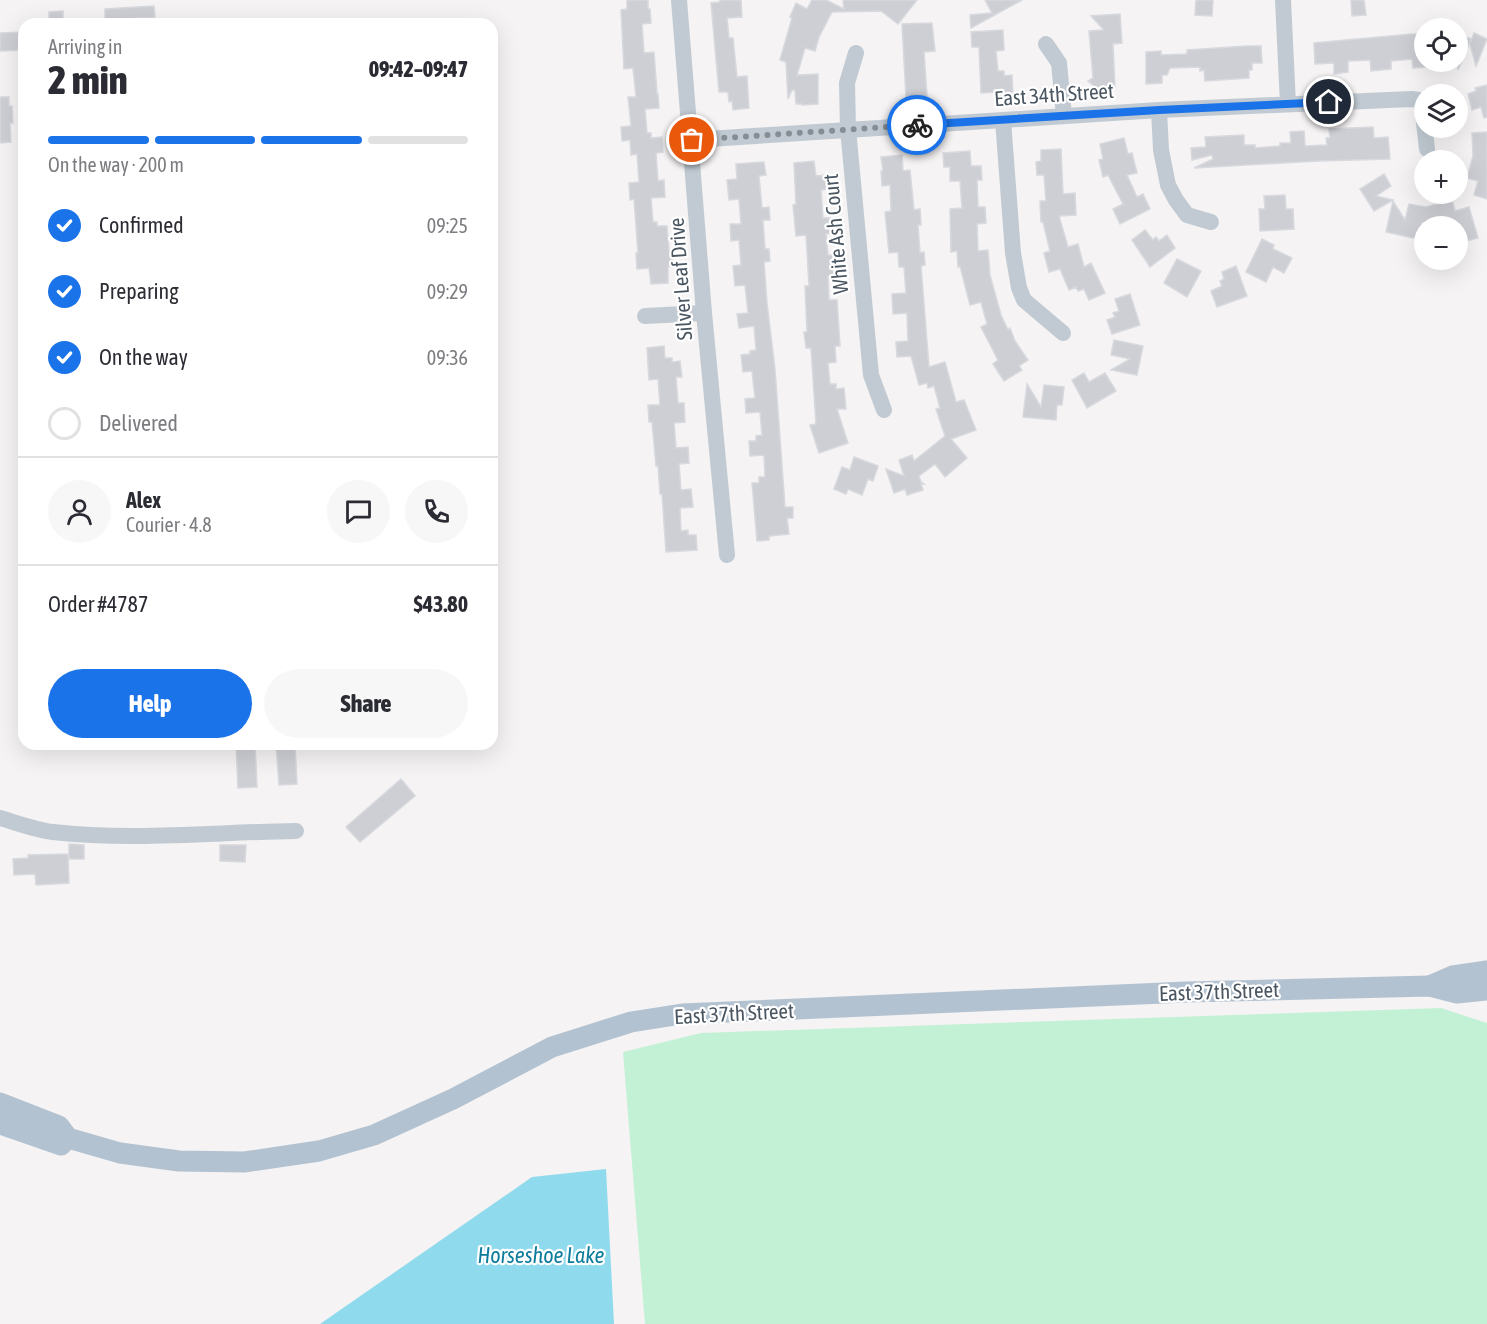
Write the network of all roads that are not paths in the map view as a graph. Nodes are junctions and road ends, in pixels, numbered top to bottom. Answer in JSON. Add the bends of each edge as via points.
{"nodes":[{"id":1,"x":679,"y":0,"type":"edge"},
{"id":2,"x":1283,"y":0,"type":"edge"},
{"id":3,"x":1046,"y":44,"type":"dead end"},
{"id":4,"x":856,"y":53,"type":"dead end"},
{"id":5,"x":1288,"y":104,"type":"junction"},
{"id":6,"x":1159,"y":110,"type":"junction"},
{"id":7,"x":1065,"y":116,"type":"junction"},
{"id":8,"x":1003,"y":120,"type":"junction"},
{"id":9,"x":848,"y":129,"type":"junction"},
{"id":10,"x":692,"y":140,"type":"junction"},
{"id":11,"x":1426,"y":149,"type":"dead end"},
{"id":12,"x":1211,"y":222,"type":"dead end"},
{"id":13,"x":705,"y":313,"type":"junction"},
{"id":14,"x":645,"y":316,"type":"dead end"},
{"id":15,"x":1063,"y":333,"type":"dead end"},
{"id":16,"x":884,"y":410,"type":"dead end"},
{"id":17,"x":727,"y":555,"type":"dead end"},
{"id":18,"x":0,"y":818,"type":"edge"},
{"id":19,"x":296,"y":831,"type":"dead end"},
{"id":20,"x":1487,"y":971,"type":"edge"},
{"id":21,"x":1430,"y":986,"type":"junction"},
{"id":22,"x":1487,"y":990,"type":"edge"},
{"id":23,"x":0,"y":1103,"type":"edge"},
{"id":24,"x":0,"y":1124,"type":"edge"},
{"id":25,"x":68,"y":1138,"type":"junction"}],
"edges":[{"from":1,"to":10,"type":"street","name":"Silver Leaf Drive"},
{"from":2,"to":5,"type":"street"},
{"from":3,"to":7,"type":"street","via":[[1059,63]]},
{"from":4,"to":9,"type":"street","name":"White Ash Court","via":[[847,82]]},
{"from":5,"to":6,"type":"street","name":"East 34th Street"},
{"from":5,"to":11,"type":"street","name":"East 34th Street","via":[[1419,100],[1424,111]]},
{"from":6,"to":7,"type":"street","name":"East 34th Street"},
{"from":6,"to":12,"type":"street","via":[[1168,185],[1187,215]]},
{"from":7,"to":8,"type":"street","name":"East 34th Street"},
{"from":8,"to":9,"type":"street","name":"East 34th Street"},
{"from":8,"to":15,"type":"street","via":[[1019,288],[1024,300]]},
{"from":9,"to":10,"type":"street","name":"East 34th Street"},
{"from":9,"to":16,"type":"street","name":"White Ash Court","via":[[871,375]]},
{"from":10,"to":13,"type":"street","name":"Silver Leaf Drive"},
{"from":13,"to":14,"type":"street"},
{"from":13,"to":17,"type":"street","name":"Silver Leaf Drive"},
{"from":18,"to":19,"type":"street","via":[[52,832],[158,837]]},
{"from":20,"to":21,"type":"main road","name":"East 37th Street","via":[[1453,976]]},
{"from":21,"to":22,"type":"main road","name":"East 37th Street","via":[[1456,993]]},
{"from":21,"to":25,"type":"main road","name":"East 37th Street","via":[[1186,992],[682,1014],[631,1022],[552,1047],[374,1135],[319,1151],[244,1162],[179,1161],[120,1153]]},
{"from":23,"to":25,"type":"main road","name":"East 37th Street","via":[[60,1126]]},
{"from":24,"to":25,"type":"main road","name":"East 37th Street","via":[[61,1144]]}]}
